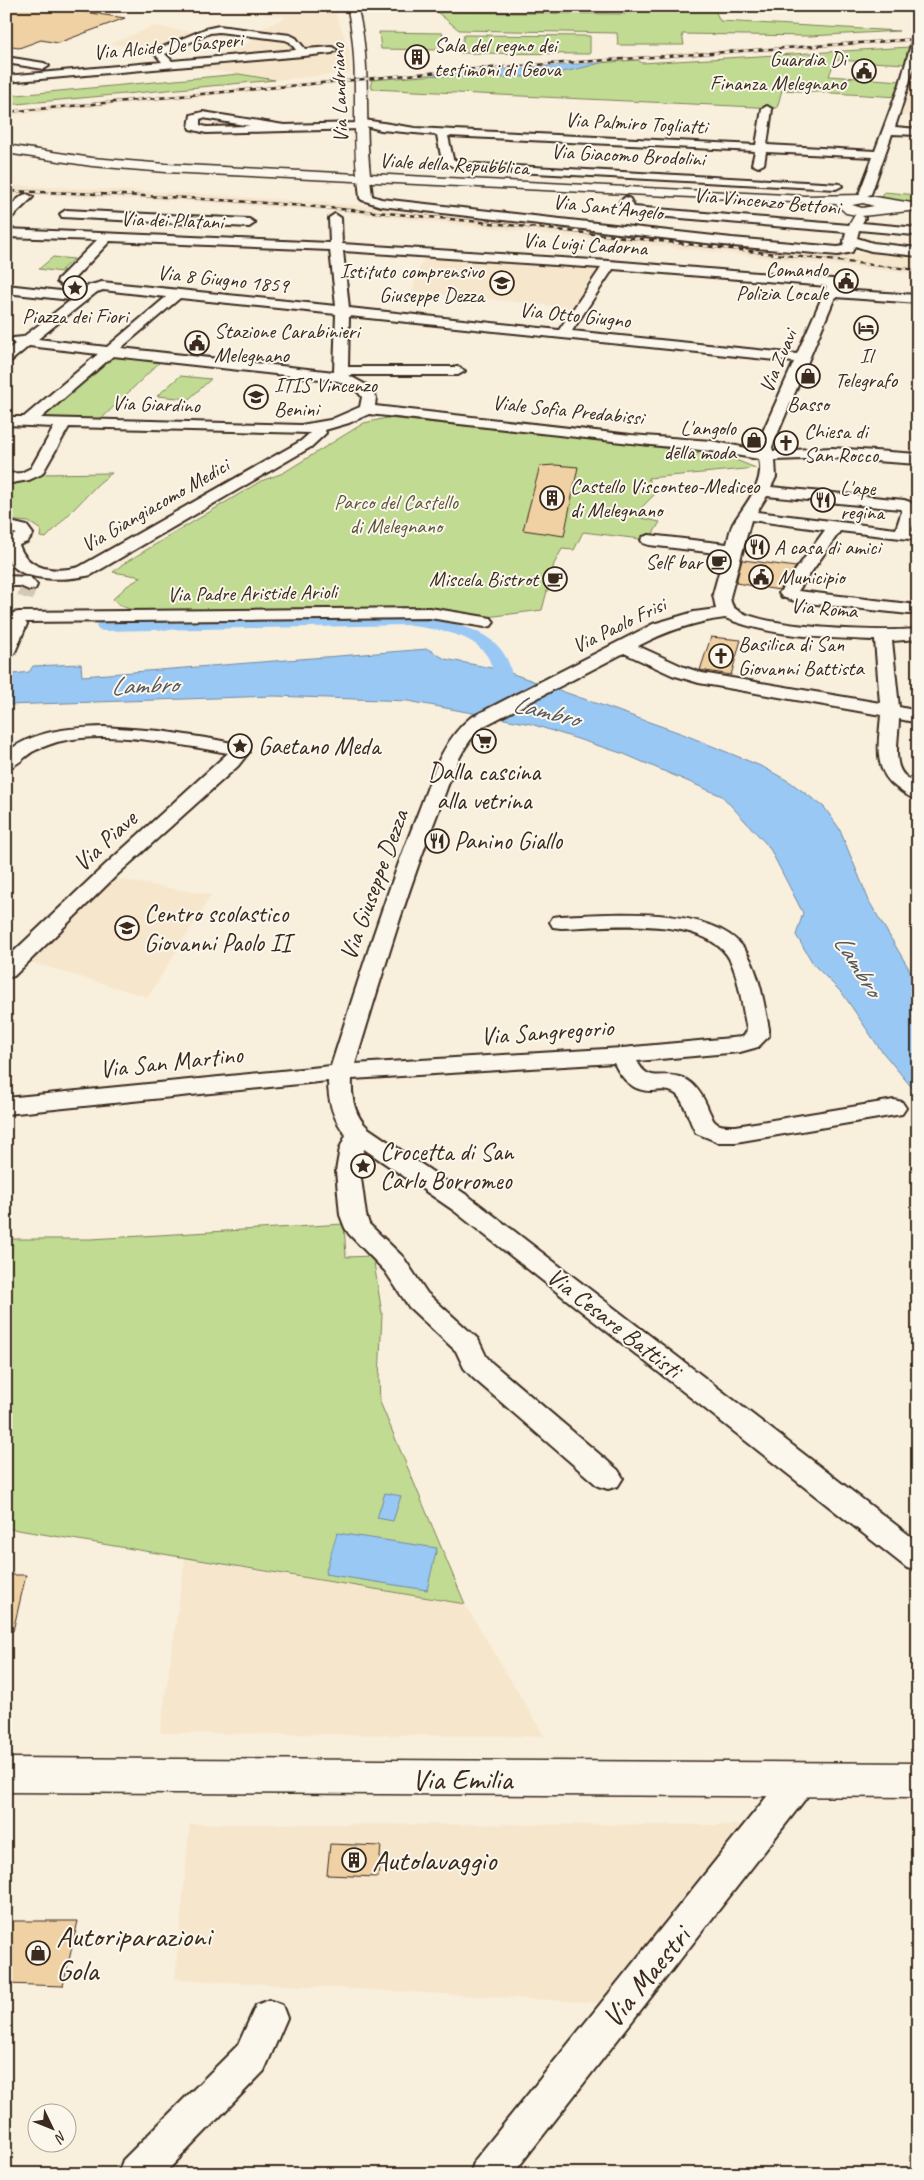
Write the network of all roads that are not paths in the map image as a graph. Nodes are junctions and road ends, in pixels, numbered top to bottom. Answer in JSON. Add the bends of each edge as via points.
{"nodes":[{"id":1,"x":352,"y":6,"type":"edge"},
{"id":2,"x":918,"y":36,"type":"edge"},
{"id":3,"x":332,"y":50,"type":"dead end"},
{"id":4,"x":303,"y":53,"type":"junction"},
{"id":5,"x":6,"y":60,"type":"edge"},
{"id":6,"x":169,"y":64,"type":"junction"},
{"id":7,"x":72,"y":73,"type":"junction"},
{"id":8,"x":6,"y":79,"type":"edge"},
{"id":9,"x":905,"y":84,"type":"junction"},
{"id":10,"x":918,"y":85,"type":"edge"},
{"id":11,"x":767,"y":109,"type":"dead end"},
{"id":12,"x":361,"y":126,"type":"junction"},
{"id":13,"x":284,"y":128,"type":"junction"},
{"id":14,"x":888,"y":130,"type":"junction"},
{"id":15,"x":918,"y":132,"type":"edge"},
{"id":16,"x":442,"y":133,"type":"junction"},
{"id":17,"x":761,"y":148,"type":"junction"},
{"id":18,"x":6,"y":150,"type":"edge"},
{"id":19,"x":879,"y":154,"type":"junction"},
{"id":20,"x":6,"y":155,"type":"edge"},
{"id":21,"x":32,"y":162,"type":"junction"},
{"id":22,"x":166,"y":168,"type":"junction"},
{"id":23,"x":364,"y":178,"type":"junction"},
{"id":24,"x":755,"y":180,"type":"junction"},
{"id":25,"x":836,"y":186,"type":"dead end"},
{"id":26,"x":27,"y":197,"type":"dead end"},
{"id":27,"x":367,"y":199,"type":"joint"},
{"id":28,"x":626,"y":201,"type":"dead end"},
{"id":29,"x":916,"y":207,"type":"edge"},
{"id":30,"x":66,"y":214,"type":"dead end"},
{"id":31,"x":6,"y":216,"type":"edge"},
{"id":32,"x":859,"y":216,"type":"junction"},
{"id":33,"x":335,"y":218,"type":"dead end"},
{"id":34,"x":205,"y":221,"type":"junction"},
{"id":35,"x":249,"y":223,"type":"dead end"},
{"id":36,"x":914,"y":232,"type":"dead end"},
{"id":37,"x":6,"y":233,"type":"edge"},
{"id":38,"x":106,"y":238,"type":"junction"},
{"id":39,"x":188,"y":241,"type":"junction"},
{"id":40,"x":336,"y":247,"type":"junction"},
{"id":41,"x":918,"y":252,"type":"edge"},
{"id":42,"x":609,"y":265,"type":"junction"},
{"id":43,"x":63,"y":282,"type":"dead end"},
{"id":44,"x":832,"y":287,"type":"junction"},
{"id":45,"x":6,"y":289,"type":"edge"},
{"id":46,"x":916,"y":294,"type":"edge"},
{"id":47,"x":176,"y":295,"type":"junction"},
{"id":48,"x":82,"y":297,"type":"junction"},
{"id":49,"x":343,"y":310,"type":"junction"},
{"id":50,"x":563,"y":334,"type":"junction"},
{"id":51,"x":6,"y":340,"type":"edge"},
{"id":52,"x":26,"y":342,"type":"junction"},
{"id":53,"x":115,"y":347,"type":"junction"},
{"id":54,"x":6,"y":358,"type":"edge"},
{"id":55,"x":802,"y":360,"type":"junction"},
{"id":56,"x":458,"y":372,"type":"dead end"},
{"id":57,"x":341,"y":374,"type":"junction"},
{"id":58,"x":367,"y":409,"type":"junction"},
{"id":59,"x":6,"y":421,"type":"edge"},
{"id":60,"x":28,"y":421,"type":"junction"},
{"id":61,"x":64,"y":422,"type":"junction"},
{"id":62,"x":310,"y":428,"type":"junction"},
{"id":63,"x":765,"y":456,"type":"junction"},
{"id":64,"x":918,"y":459,"type":"edge"},
{"id":65,"x":6,"y":479,"type":"edge"},
{"id":66,"x":761,"y":491,"type":"junction"},
{"id":67,"x":746,"y":515,"type":"junction"},
{"id":68,"x":6,"y":526,"type":"edge"},
{"id":69,"x":836,"y":526,"type":"junction"},
{"id":70,"x":910,"y":535,"type":"edge"},
{"id":71,"x":649,"y":540,"type":"dead end"},
{"id":72,"x":8,"y":543,"type":"edge"},
{"id":73,"x":733,"y":550,"type":"junction"},
{"id":74,"x":6,"y":581,"type":"edge"},
{"id":75,"x":22,"y":607,"type":"junction"},
{"id":76,"x":909,"y":609,"type":"dead end"},
{"id":77,"x":728,"y":612,"type":"junction"},
{"id":78,"x":486,"y":622,"type":"dead end"},
{"id":79,"x":883,"y":635,"type":"junction"},
{"id":80,"x":915,"y":636,"type":"edge"},
{"id":81,"x":624,"y":646,"type":"junction"},
{"id":82,"x":6,"y":652,"type":"edge"},
{"id":83,"x":890,"y":712,"type":"junction"},
{"id":84,"x":918,"y":717,"type":"edge"},
{"id":85,"x":474,"y":724,"type":"joint"},
{"id":86,"x":6,"y":763,"type":"edge"},
{"id":87,"x":918,"y":794,"type":"edge"},
{"id":88,"x":561,"y":922,"type":"dead end"},
{"id":89,"x":6,"y":971,"type":"edge"},
{"id":90,"x":622,"y":1055,"type":"junction"},
{"id":91,"x":341,"y":1072,"type":"junction"},
{"id":92,"x":6,"y":1106,"type":"edge"},
{"id":93,"x":894,"y":1108,"type":"dead end"},
{"id":94,"x":359,"y":1134,"type":"junction"},
{"id":95,"x":608,"y":1478,"type":"dead end"},
{"id":96,"x":918,"y":1560,"type":"edge"},
{"id":97,"x":6,"y":1775,"type":"edge"},
{"id":98,"x":801,"y":1779,"type":"junction"},
{"id":99,"x":918,"y":1780,"type":"edge"},
{"id":100,"x":269,"y":2018,"type":"dead end"},
{"id":101,"x":137,"y":2174,"type":"edge"},
{"id":102,"x":489,"y":2174,"type":"edge"}],
"edges":[{"from":1,"to":12,"type":"street","name":"Via Landriano","via":[[358,30]]},
{"from":2,"to":9,"type":"street"},
{"from":3,"to":4,"type":"street","name":"Via Alcide De Gasperi"},
{"from":4,"to":6,"type":"street","name":"Via Alcide De Gasperi"},
{"from":4,"to":6,"type":"street","via":[[287,37],[218,29],[161,51]]},
{"from":5,"to":7,"type":"street"},
{"from":6,"to":7,"type":"street","name":"Via Alcide De Gasperi"},
{"from":7,"to":8,"type":"street","name":"Via Alcide De Gasperi"},
{"from":9,"to":10,"type":"street"},
{"from":9,"to":14,"type":"street"},
{"from":11,"to":17,"type":"street"},
{"from":12,"to":13,"type":"street","name":"Via Palmiro Togliatti"},
{"from":12,"to":16,"type":"street","name":"Via Palmiro Togliatti"},
{"from":12,"to":23,"type":"street","name":"Via Landriano"},
{"from":13,"to":13,"type":"street","via":[[203,130],[194,127],[195,117],[203,115]]},
{"from":14,"to":15,"type":"street"},
{"from":14,"to":19,"type":"street"},
{"from":16,"to":17,"type":"street","name":"Via Palmiro Togliatti"},
{"from":16,"to":24,"type":"street","name":"Via Giacomo Brodolini","via":[[448,161],[458,166]]},
{"from":17,"to":19,"type":"street","name":"Via Palmiro Togliatti"},
{"from":17,"to":24,"type":"street"},
{"from":18,"to":21,"type":"street"},
{"from":19,"to":32,"type":"street"},
{"from":20,"to":21,"type":"street"},
{"from":21,"to":22,"type":"street"},
{"from":21,"to":22,"type":"street"},
{"from":22,"to":23,"type":"street","name":"Viale della Repubblica"},
{"from":23,"to":27,"type":"street","via":[[364,196]]},
{"from":23,"to":32,"type":"street","name":"Viale della Repubblica","via":[[820,204]]},
{"from":24,"to":25,"type":"street","name":"Via Giacomo Brodolini"},
{"from":26,"to":31,"type":"street"},
{"from":27,"to":32,"type":"street","name":"Via Sant'Angelo","via":[[732,242]]},
{"from":28,"to":32,"type":"street","name":"Via Vincenzo Bettoni","via":[[626,208],[633,210]]},
{"from":29,"to":32,"type":"street","name":"Viale della Repubblica"},
{"from":30,"to":34,"type":"street"},
{"from":32,"to":36,"type":"street"},
{"from":32,"to":41,"type":"street","via":[[871,247]]},
{"from":33,"to":40,"type":"street"},
{"from":34,"to":35,"type":"street"},
{"from":34,"to":39,"type":"street"},
{"from":37,"to":38,"type":"street","name":"Via dei Platani"},
{"from":38,"to":39,"type":"street","name":"Via dei Platani"},
{"from":38,"to":43,"type":"street"},
{"from":39,"to":40,"type":"street","name":"Via dei Platani"},
{"from":40,"to":42,"type":"street","name":"Via Luigi Cadorna"},
{"from":40,"to":49,"type":"street"},
{"from":42,"to":44,"type":"street","name":"Via Luigi Cadorna"},
{"from":42,"to":50,"type":"street"},
{"from":44,"to":46,"type":"street","name":"Via Luigi Cadorna"},
{"from":44,"to":55,"type":"street","name":"Via Zuavi"},
{"from":45,"to":48,"type":"street"},
{"from":47,"to":48,"type":"street","name":"Via 8 Giugno 1859","via":[[99,286]]},
{"from":47,"to":49,"type":"street","name":"Via 8 Giugno 1859"},
{"from":47,"to":53,"type":"street"},
{"from":48,"to":52,"type":"street"},
{"from":49,"to":50,"type":"street","name":"Via Otto Giugno"},
{"from":49,"to":57,"type":"street"},
{"from":50,"to":55,"type":"street","name":"Via Otto Giugno"},
{"from":51,"to":52,"type":"street"},
{"from":52,"to":53,"type":"street"},
{"from":52,"to":54,"type":"street"},
{"from":53,"to":57,"type":"street","via":[[153,356]]},
{"from":53,"to":60,"type":"street"},
{"from":55,"to":63,"type":"street","name":"Via Zuavi","via":[[765,444]]},
{"from":56,"to":57,"type":"street"},
{"from":57,"to":58,"type":"street","via":[[365,391],[369,397]]},
{"from":58,"to":62,"type":"street","name":"Via Giardino","via":[[345,420]]},
{"from":58,"to":63,"type":"street","name":"Viale Sofia Predabissi","via":[[710,446]]},
{"from":59,"to":60,"type":"street","name":"Via Giardino"},
{"from":60,"to":61,"type":"street","name":"Via Giardino"},
{"from":61,"to":62,"type":"street","name":"Via Giardino"},
{"from":61,"to":65,"type":"street","via":[[37,471],[24,477]]},
{"from":62,"to":72,"type":"street","name":"Via Giangiacomo Medici","via":[[319,433],[306,444],[85,571],[61,575],[34,571],[13,554]]},
{"from":63,"to":64,"type":"street","name":"Viale Sofia Predabissi","via":[[832,453]]},
{"from":63,"to":66,"type":"street","name":"Via Zuavi","via":[[768,474]]},
{"from":66,"to":67,"type":"street","name":"Via Zuavi"},
{"from":66,"to":70,"type":"street","via":[[904,505],[910,510]]},
{"from":67,"to":69,"type":"street"},
{"from":67,"to":73,"type":"street","name":"Via Zuavi"},
{"from":68,"to":72,"type":"street","via":[[20,528],[25,534],[21,539]]},
{"from":69,"to":70,"type":"street"},
{"from":69,"to":76,"type":"street","via":[[788,594]]},
{"from":71,"to":73,"type":"street"},
{"from":73,"to":77,"type":"street","name":"Via Zuavi","via":[[722,590],[722,601]]},
{"from":74,"to":75,"type":"street","name":"Via Padre Aristide Arioli","via":[[29,583]]},
{"from":75,"to":78,"type":"street","name":"Via Padre Aristide Arioli","via":[[155,617],[438,614]]},
{"from":75,"to":82,"type":"street"},
{"from":77,"to":79,"type":"street","name":"Via Roma","via":[[761,624]]},
{"from":77,"to":81,"type":"street","name":"Via Paolo Frisi","via":[[675,622]]},
{"from":79,"to":80,"type":"street","name":"Via Roma"},
{"from":79,"to":83,"type":"street"},
{"from":81,"to":83,"type":"street","via":[[699,678]]},
{"from":81,"to":85,"type":"street","name":"Via Paolo Frisi"},
{"from":83,"to":84,"type":"street"},
{"from":83,"to":87,"type":"street","via":[[889,764],[897,778]]},
{"from":85,"to":91,"type":"street","name":"Via Giuseppe Dezza","via":[[463,734],[451,756],[404,872]]},
{"from":86,"to":89,"type":"street","name":"Via Piave","via":[[31,745],[70,734],[148,734],[238,751],[231,762],[116,864]]},
{"from":88,"to":90,"type":"street","name":"Via Sangregorio","via":[[666,922],[697,927],[725,940],[740,960],[758,1029],[754,1039],[740,1045]]},
{"from":90,"to":91,"type":"street","name":"Via Sangregorio"},
{"from":90,"to":93,"type":"street","via":[[631,1075],[638,1081],[684,1089],[705,1127],[718,1134],[736,1134]]},
{"from":91,"to":92,"type":"street","name":"Via San Martino"},
{"from":91,"to":94,"type":"street","name":"Via Cesare Battisti","via":[[344,1111],[349,1124]]},
{"from":94,"to":95,"type":"street","via":[[350,1156],[349,1177],[355,1221],[367,1239],[394,1264],[424,1307],[468,1346],[482,1370]]},
{"from":94,"to":96,"type":"street","name":"Via Cesare Battisti","via":[[481,1218]]},
{"from":97,"to":98,"type":"street","name":"Via Emilia"},
{"from":98,"to":99,"type":"street","name":"Via Emilia"},
{"from":98,"to":102,"type":"street","name":"Via Maestri"},
{"from":100,"to":101,"type":"street","via":[[251,2058]]}]}
